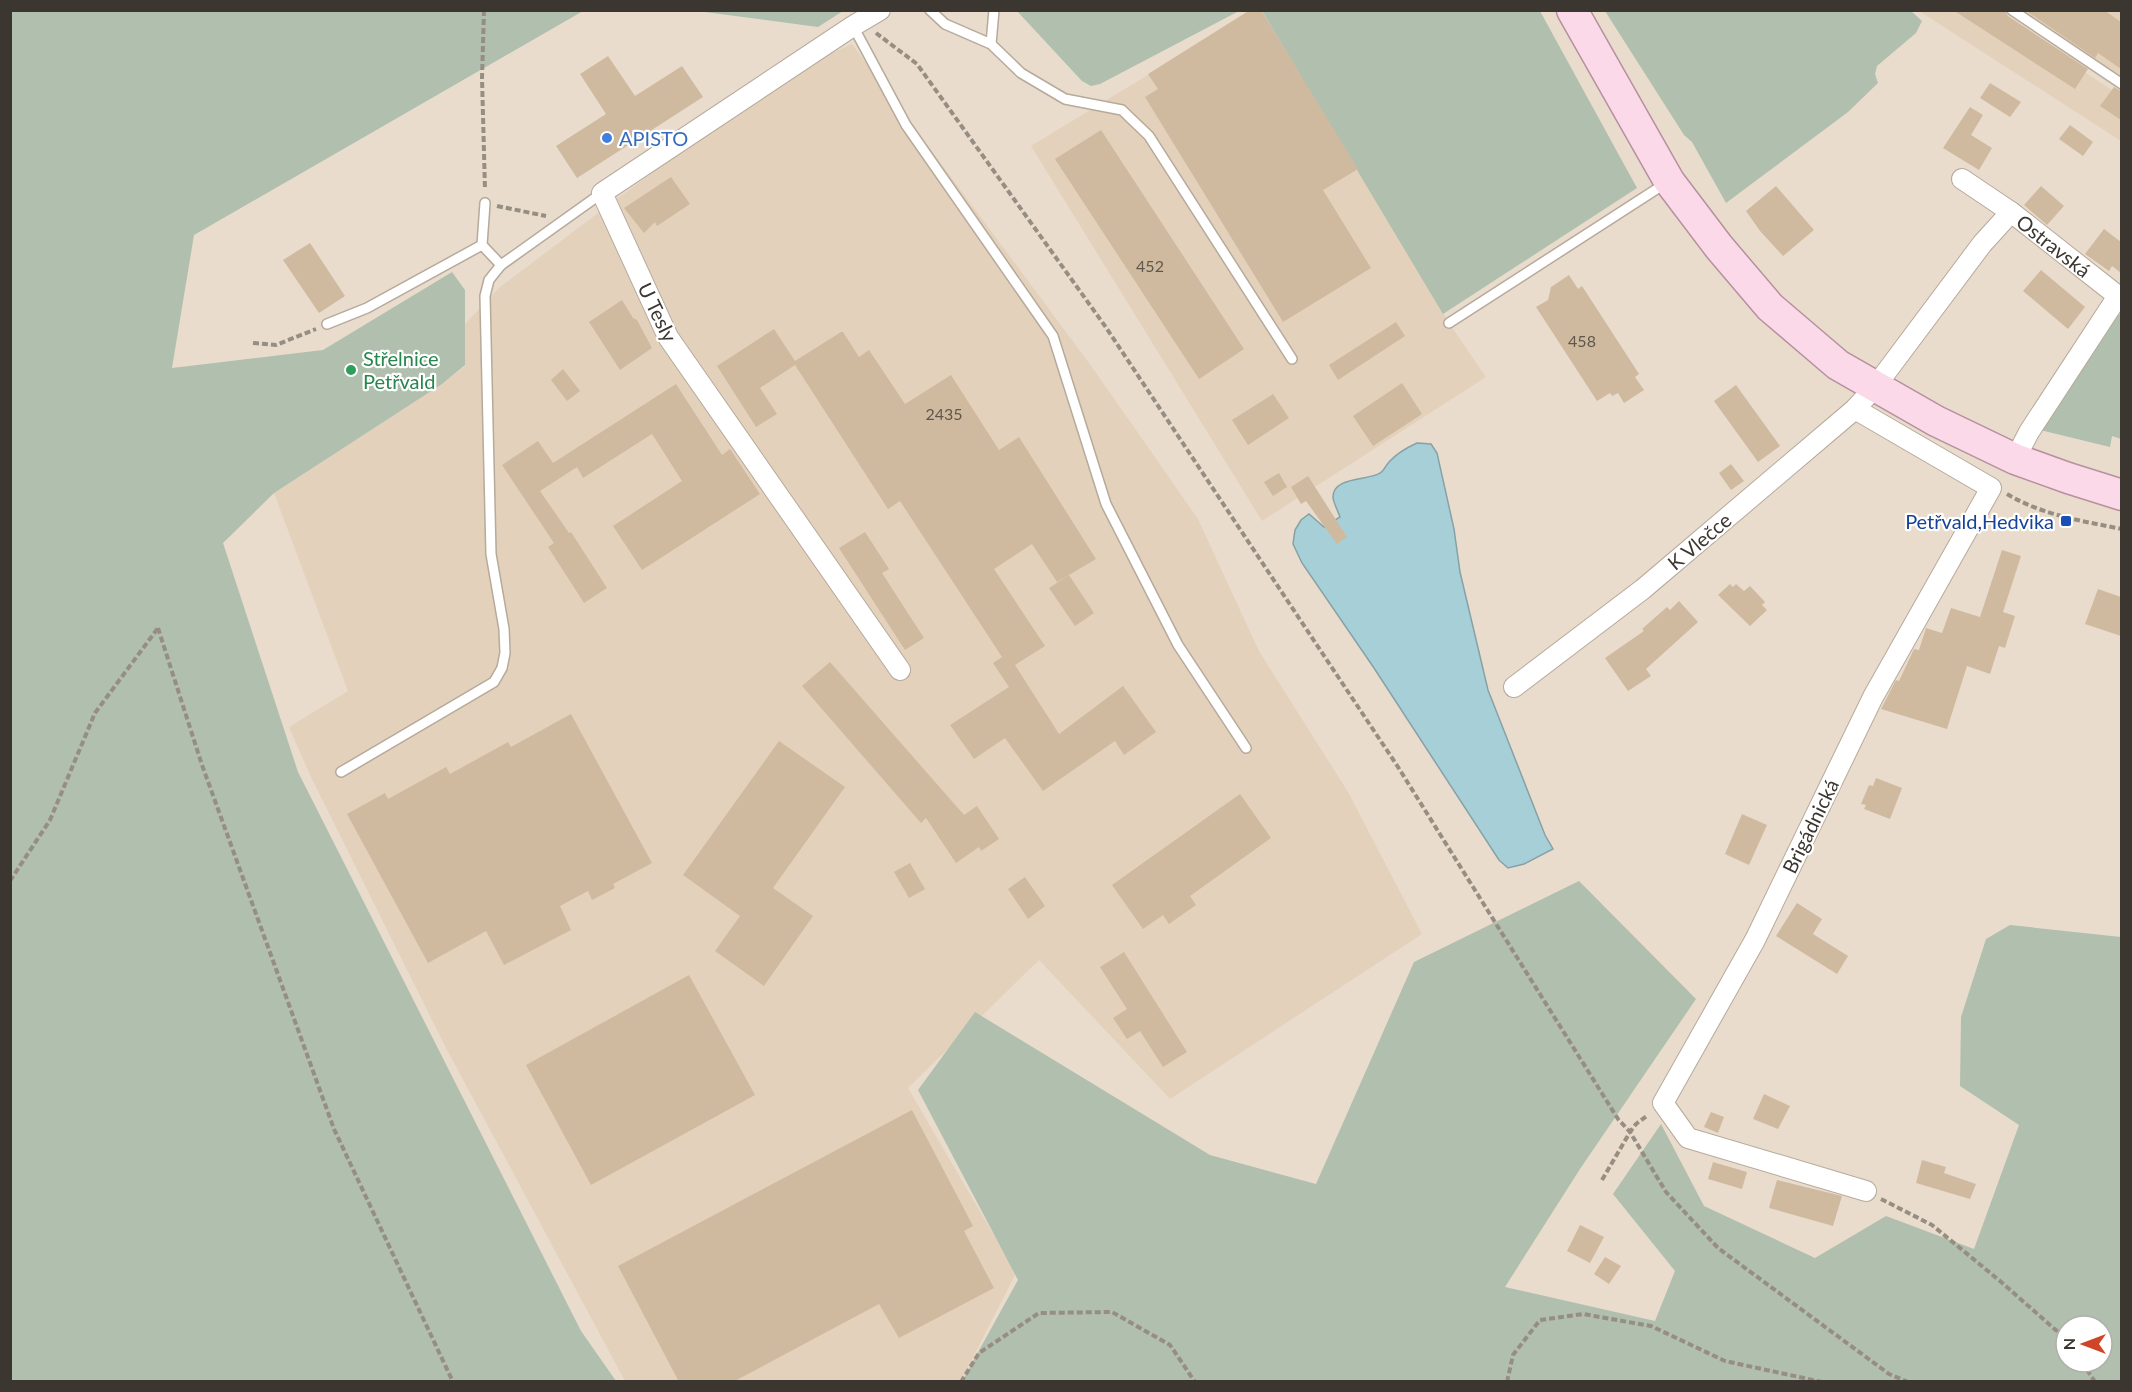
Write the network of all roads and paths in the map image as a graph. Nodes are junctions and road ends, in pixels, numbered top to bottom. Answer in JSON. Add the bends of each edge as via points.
{"nodes":[{"id":1,"x":484,"y":10,"type":"edge"},
{"id":2,"x":880,"y":10,"type":"edge"},
{"id":3,"x":930,"y":10,"type":"edge"},
{"id":4,"x":994,"y":10,"type":"edge"},
{"id":5,"x":1572,"y":10,"type":"edge"},
{"id":6,"x":2012,"y":10,"type":"edge"},
{"id":7,"x":857,"y":24,"type":"junction"},
{"id":8,"x":991,"y":44,"type":"junction"},
{"id":9,"x":2121,"y":84,"type":"edge"},
{"id":10,"x":1962,"y":179,"type":"dead end"},
{"id":11,"x":1669,"y":181,"type":"junction"},
{"id":12,"x":602,"y":193,"type":"junction"},
{"id":13,"x":485,"y":203,"type":"junction"},
{"id":14,"x":2011,"y":212,"type":"junction"},
{"id":15,"x":563,"y":220,"type":"junction"},
{"id":16,"x":482,"y":245,"type":"junction"},
{"id":17,"x":501,"y":265,"type":"junction"},
{"id":18,"x":2120,"y":298,"type":"edge"},
{"id":19,"x":1449,"y":323,"type":"dead end"},
{"id":20,"x":327,"y":324,"type":"joint"},
{"id":21,"x":253,"y":343,"type":"dead end"},
{"id":22,"x":1292,"y":359,"type":"dead end"},
{"id":23,"x":1875,"y":387,"type":"junction"},
{"id":24,"x":1855,"y":409,"type":"junction"},
{"id":25,"x":2015,"y":459,"type":"junction"},
{"id":26,"x":2003,"y":492,"type":"dead end"},
{"id":27,"x":2121,"y":495,"type":"edge"},
{"id":28,"x":2121,"y":529,"type":"edge"},
{"id":29,"x":900,"y":670,"type":"dead end"},
{"id":30,"x":1514,"y":687,"type":"dead end"},
{"id":31,"x":1246,"y":748,"type":"dead end"},
{"id":32,"x":340,"y":772,"type":"dead end"},
{"id":33,"x":10,"y":881,"type":"edge"},
{"id":34,"x":1663,"y":1103,"type":"junction"},
{"id":35,"x":1630,"y":1132,"type":"junction"},
{"id":36,"x":1602,"y":1180,"type":"dead end"},
{"id":37,"x":1866,"y":1191,"type":"joint"},
{"id":38,"x":2054,"y":1328,"type":"edge"},
{"id":39,"x":453,"y":1382,"type":"edge"},
{"id":40,"x":962,"y":1382,"type":"edge"},
{"id":41,"x":1195,"y":1382,"type":"edge"},
{"id":42,"x":1507,"y":1382,"type":"edge"},
{"id":43,"x":1822,"y":1382,"type":"edge"},
{"id":44,"x":1908,"y":1382,"type":"edge"}],
"edges":[{"from":1,"to":13,"type":"path"},
{"from":2,"to":7,"type":"street"},
{"from":3,"to":8,"type":"lane","via":[[945,24]]},
{"from":4,"to":8,"type":"lane"},
{"from":5,"to":11,"type":"main road"},
{"from":6,"to":9,"type":"lane"},
{"from":7,"to":12,"type":"street"},
{"from":7,"to":31,"type":"lane","via":[[906,125],[1053,336],[1106,504],[1178,645]]},
{"from":7,"to":35,"type":"path","via":[[917,64],[1105,326],[1398,767],[1618,1119]]},
{"from":8,"to":22,"type":"lane","via":[[1021,73],[1065,99],[1122,110],[1149,136]]},
{"from":10,"to":14,"type":"street"},
{"from":11,"to":19,"type":"lane"},
{"from":11,"to":23,"type":"main road","via":[[1770,307],[1838,366]]},
{"from":12,"to":15,"type":"lane"},
{"from":12,"to":29,"type":"street","name":"U Tesly","via":[[668,337]]},
{"from":13,"to":15,"type":"path"},
{"from":13,"to":16,"type":"lane"},
{"from":14,"to":18,"type":"street","name":"Ostravská"},
{"from":14,"to":23,"type":"street","name":"Ostravská","via":[[1982,244]]},
{"from":15,"to":17,"type":"lane"},
{"from":16,"to":17,"type":"lane"},
{"from":16,"to":20,"type":"lane","via":[[367,308]]},
{"from":17,"to":32,"type":"lane","via":[[489,280],[485,296],[491,554],[504,629],[502,668],[494,682]]},
{"from":18,"to":25,"type":"street","name":"Ostravská","via":[[2029,432]]},
{"from":20,"to":21,"type":"path","via":[[276,345]]},
{"from":23,"to":24,"type":"street","name":"K Vlečce"},
{"from":23,"to":25,"type":"main road"},
{"from":24,"to":30,"type":"street","name":"K Vlečce","via":[[1642,589]]},
{"from":24,"to":34,"type":"street","name":"Brigádnická","via":[[1991,488],[1873,697],[1755,940]]},
{"from":25,"to":27,"type":"main road"},
{"from":26,"to":28,"type":"path","via":[[2023,504],[2063,518]]},
{"from":33,"to":39,"type":"path","via":[[50,820],[95,713],[158,628],[202,765],[334,1129]]},
{"from":34,"to":35,"type":"path"},
{"from":34,"to":37,"type":"street","via":[[1688,1138]]},
{"from":35,"to":36,"type":"path"},
{"from":35,"to":44,"type":"path","via":[[1666,1192],[1718,1248],[1889,1374]]},
{"from":37,"to":38,"type":"path","via":[[1932,1225]]},
{"from":40,"to":41,"type":"path","via":[[979,1353],[1039,1313],[1112,1312],[1170,1345]]},
{"from":42,"to":43,"type":"path","via":[[1513,1354],[1540,1320],[1583,1314],[1651,1326],[1725,1361]]}]}
